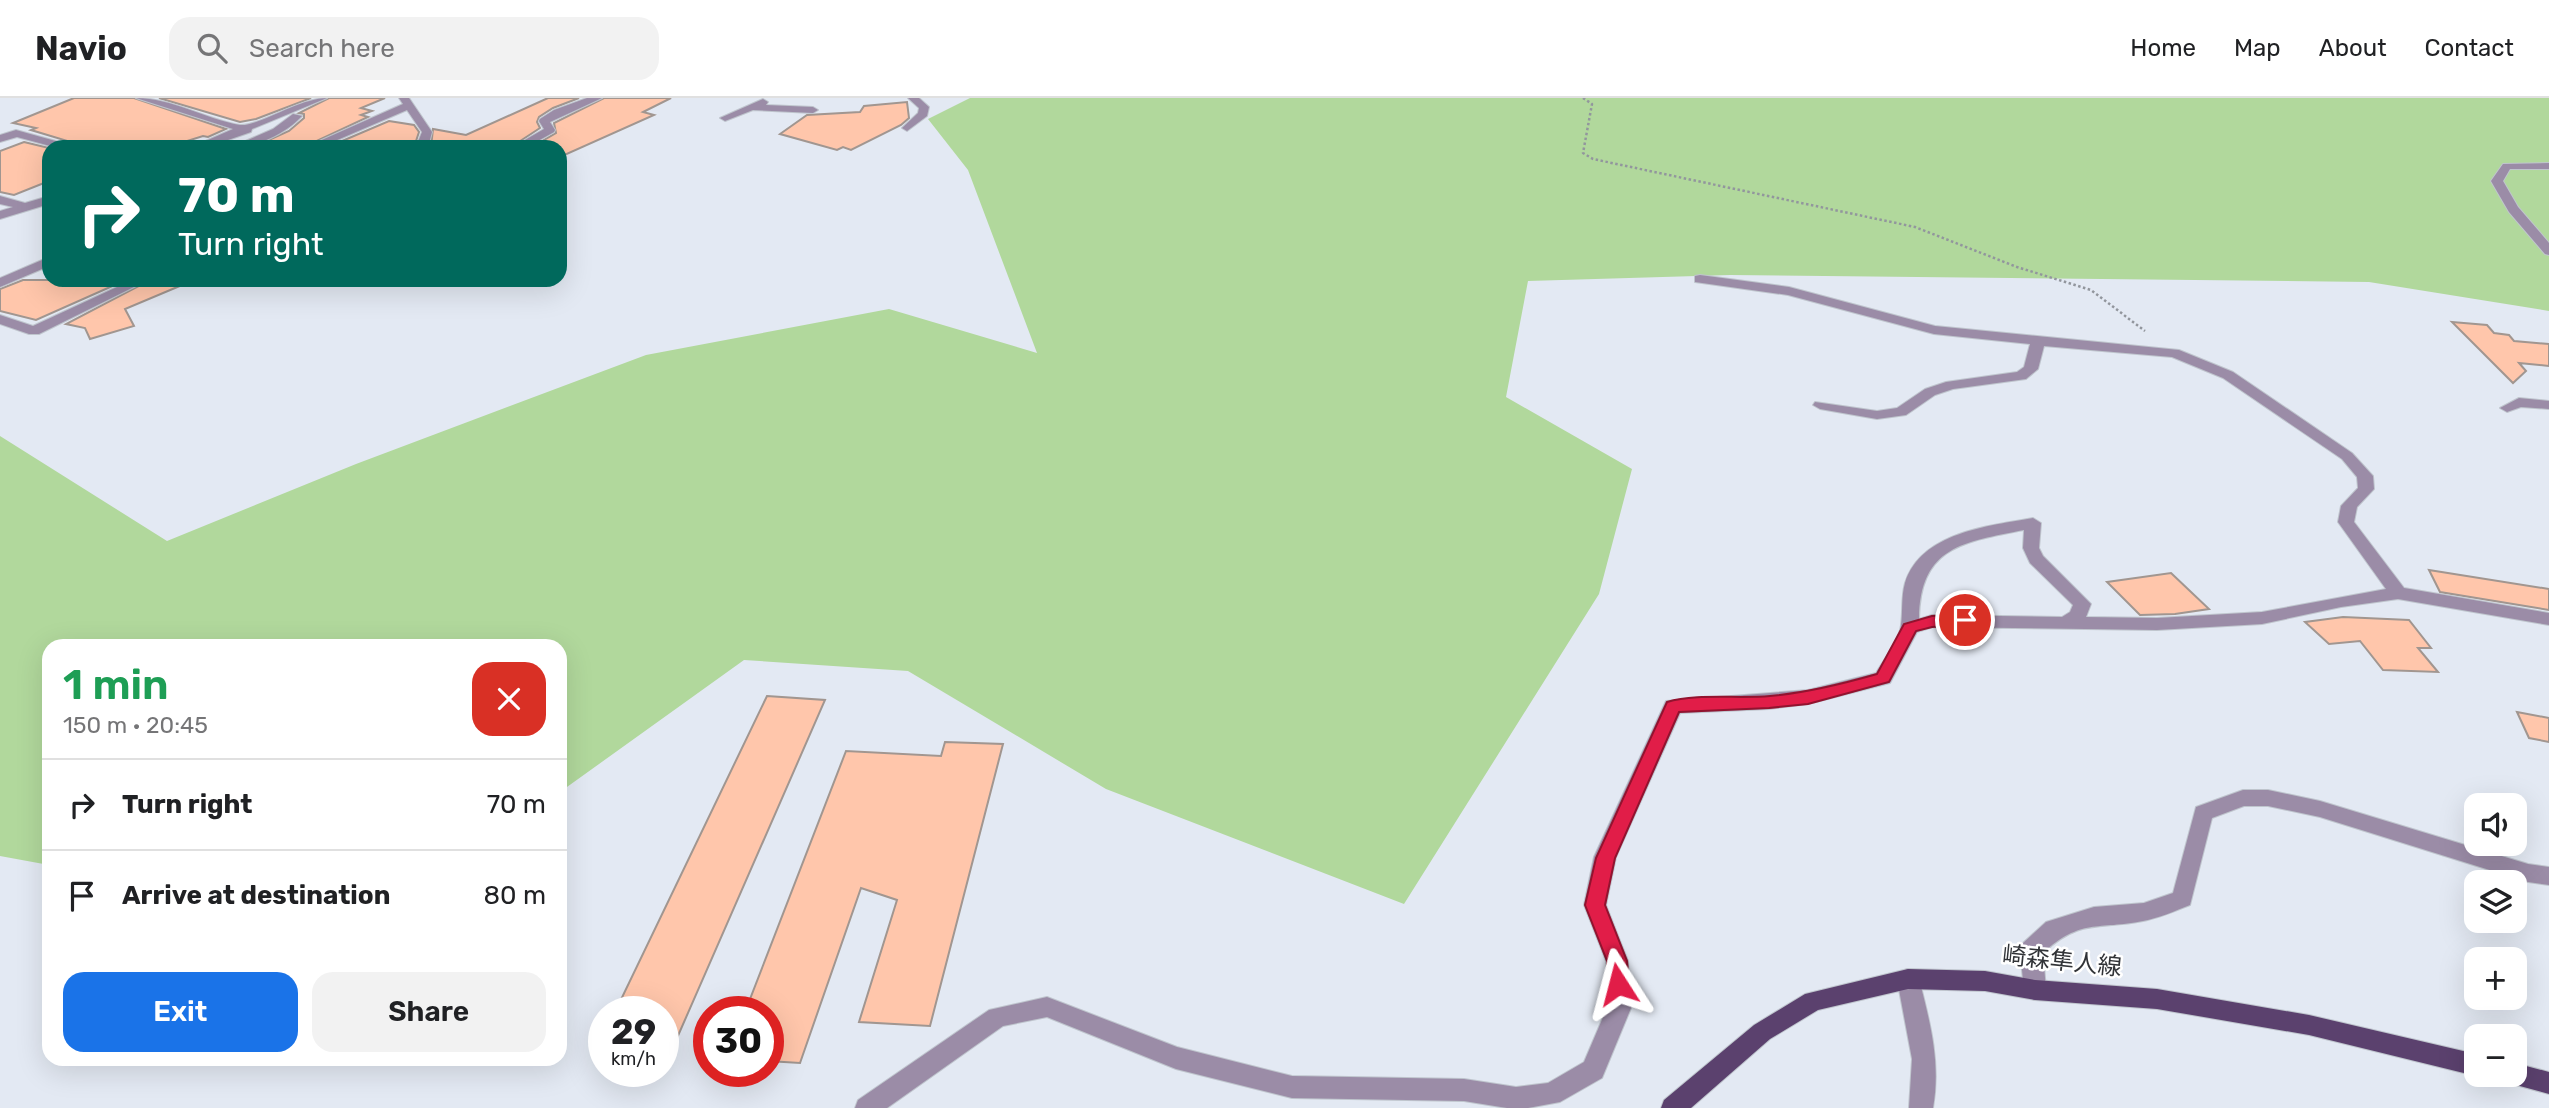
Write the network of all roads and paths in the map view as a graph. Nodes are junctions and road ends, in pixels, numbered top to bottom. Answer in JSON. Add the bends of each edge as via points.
{"nodes":[{"id":1,"x":141,"y":98,"type":"edge"},
{"id":2,"x":597,"y":98,"type":"edge"},
{"id":3,"x":772,"y":98,"type":"edge"},
{"id":4,"x":913,"y":98,"type":"edge"},
{"id":5,"x":1583,"y":98,"type":"edge"},
{"id":6,"x":321,"y":99,"type":"edge"},
{"id":7,"x":407,"y":101,"type":"edge"},
{"id":8,"x":752,"y":107,"type":"junction"},
{"id":9,"x":813,"y":110,"type":"dead end"},
{"id":10,"x":725,"y":118,"type":"dead end"},
{"id":11,"x":907,"y":128,"type":"dead end"},
{"id":12,"x":247,"y":130,"type":"junction"},
{"id":13,"x":0,"y":139,"type":"edge"},
{"id":14,"x":42,"y":140,"type":"edge"},
{"id":15,"x":218,"y":140,"type":"edge"},
{"id":16,"x":255,"y":140,"type":"edge"},
{"id":17,"x":326,"y":140,"type":"edge"},
{"id":18,"x":424,"y":140,"type":"edge"},
{"id":19,"x":532,"y":140,"type":"edge"},
{"id":20,"x":2549,"y":166,"type":"edge"},
{"id":21,"x":0,"y":200,"type":"edge"},
{"id":22,"x":42,"y":203,"type":"edge"},
{"id":23,"x":28,"y":208,"type":"junction"},
{"id":24,"x":0,"y":215,"type":"edge"},
{"id":25,"x":2549,"y":251,"type":"edge"},
{"id":26,"x":42,"y":264,"type":"edge"},
{"id":27,"x":1700,"y":279,"type":"dead end"},
{"id":28,"x":0,"y":283,"type":"edge"},
{"id":29,"x":127,"y":287,"type":"edge"},
{"id":30,"x":0,"y":319,"type":"edge"},
{"id":31,"x":2038,"y":341,"type":"junction"},
{"id":32,"x":2174,"y":353,"type":"junction"},
{"id":33,"x":1820,"y":405,"type":"dead end"},
{"id":34,"x":2549,"y":405,"type":"edge"},
{"id":35,"x":2507,"y":408,"type":"dead end"},
{"id":36,"x":2398,"y":593,"type":"junction"},
{"id":37,"x":2549,"y":619,"type":"edge"},
{"id":38,"x":2063,"y":624,"type":"junction"},
{"id":39,"x":1910,"y":628,"type":"junction"},
{"id":40,"x":2549,"y":876,"type":"edge"},
{"id":41,"x":1908,"y":979,"type":"junction"},
{"id":42,"x":2035,"y":990,"type":"junction"},
{"id":43,"x":2464,"y":1062,"type":"edge"},
{"id":44,"x":2527,"y":1077,"type":"edge"},
{"id":45,"x":2549,"y":1083,"type":"edge"},
{"id":46,"x":867,"y":1108,"type":"edge"},
{"id":47,"x":1673,"y":1108,"type":"edge"},
{"id":48,"x":1921,"y":1108,"type":"edge"}],
"edges":[{"from":1,"to":12,"type":"street"},
{"from":2,"to":19,"type":"street","via":[[551,116],[544,121],[550,130]]},
{"from":3,"to":8,"type":"street"},
{"from":4,"to":11,"type":"street","via":[[924,107],[923,114]]},
{"from":5,"to":32,"type":"path","via":[[1592,104],[1583,153],[1593,159],[1914,227],[2017,267],[2091,289]]},
{"from":6,"to":12,"type":"street"},
{"from":6,"to":16,"type":"street","via":[[276,131]]},
{"from":7,"to":17,"type":"street"},
{"from":7,"to":18,"type":"street","via":[[427,132]]},
{"from":8,"to":9,"type":"street"},
{"from":8,"to":10,"type":"street"},
{"from":12,"to":15,"type":"street"},
{"from":13,"to":14,"type":"street","via":[[16,133]]},
{"from":20,"to":25,"type":"street","via":[[2507,166],[2497,181],[2513,209]]},
{"from":21,"to":23,"type":"street"},
{"from":22,"to":23,"type":"street"},
{"from":23,"to":24,"type":"street"},
{"from":26,"to":28,"type":"street"},
{"from":27,"to":31,"type":"street","via":[[1789,291],[1934,330]]},
{"from":29,"to":30,"type":"street","via":[[34,331]]},
{"from":31,"to":32,"type":"street"},
{"from":31,"to":33,"type":"street","via":[[2031,369],[2021,376],[1951,385],[1930,392],[1901,412],[1877,415]]},
{"from":32,"to":36,"type":"street","via":[[2228,375],[2347,456],[2365,476],[2366,489],[2349,506],[2346,522]]},
{"from":34,"to":35,"type":"street","via":[[2519,402]]},
{"from":36,"to":37,"type":"street"},
{"from":36,"to":38,"type":"street","via":[[2262,618]]},
{"from":38,"to":39,"type":"street","via":[[1965,620],[1932,621]]},
{"from":38,"to":39,"type":"street","via":[[2078,615],[2082,604],[2036,559],[2031,548],[2033,523],[1957,541],[1934,554],[1916,578]]},
{"from":39,"to":46,"type":"street","via":[[1883,678],[1795,699],[1673,706],[1605,858],[1595,905],[1617,961],[1619,1008],[1593,1070],[1550,1094],[1516,1098],[1464,1090],[1292,1087],[1176,1058],[1047,1007],[997,1017]]},
{"from":40,"to":42,"type":"street","via":[[2320,809],[2243,798],[2203,813],[2182,899],[2144,912],[2094,916],[2054,929],[2031,950]]},
{"from":41,"to":42,"type":"main road","name":"崎森隼人線","via":[[1985,981]]},
{"from":41,"to":47,"type":"main road","name":"崎森隼人線","via":[[1813,1001],[1762,1032]]},
{"from":41,"to":48,"type":"street","via":[[1925,1049]]},
{"from":42,"to":43,"type":"main road","name":"崎森隼人線","via":[[2157,999],[2309,1025]]},
{"from":44,"to":45,"type":"main road"}]}
